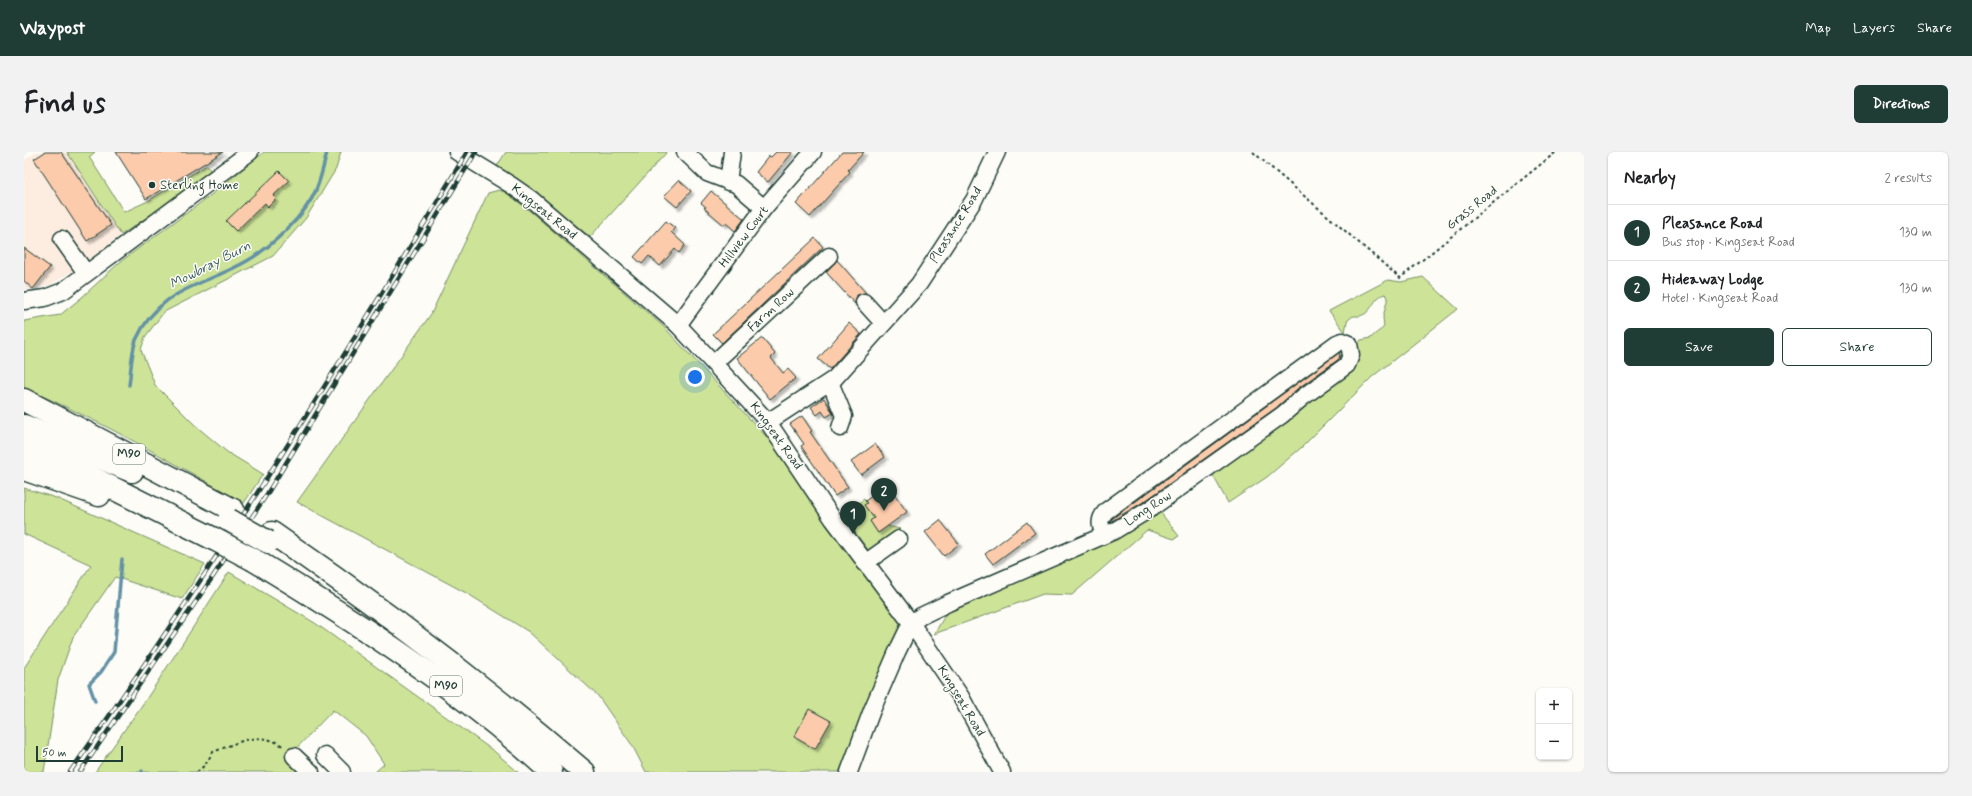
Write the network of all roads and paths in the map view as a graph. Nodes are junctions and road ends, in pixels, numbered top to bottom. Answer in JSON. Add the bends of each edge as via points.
{"nodes":[{"id":1,"x":457,"y":152,"type":"edge"},
{"id":2,"x":686,"y":152,"type":"edge"},
{"id":3,"x":732,"y":152,"type":"edge"},
{"id":4,"x":813,"y":152,"type":"edge"},
{"id":5,"x":997,"y":152,"type":"edge"},
{"id":6,"x":1253,"y":152,"type":"edge"},
{"id":7,"x":1556,"y":152,"type":"edge"},
{"id":8,"x":246,"y":153,"type":"edge"},
{"id":9,"x":728,"y":182,"type":"junction"},
{"id":10,"x":764,"y":208,"type":"junction"},
{"id":11,"x":62,"y":239,"type":"dead end"},
{"id":12,"x":829,"y":256,"type":"dead end"},
{"id":13,"x":86,"y":274,"type":"junction"},
{"id":14,"x":24,"y":301,"type":"edge"},
{"id":15,"x":864,"y":302,"type":"dead end"},
{"id":16,"x":887,"y":320,"type":"junction"},
{"id":17,"x":678,"y":325,"type":"junction"},
{"id":18,"x":714,"y":363,"type":"junction"},
{"id":19,"x":830,"y":382,"type":"junction"},
{"id":20,"x":24,"y":400,"type":"edge"},
{"id":21,"x":768,"y":422,"type":"junction"},
{"id":22,"x":24,"y":426,"type":"edge"},
{"id":23,"x":840,"y":428,"type":"dead end"},
{"id":24,"x":24,"y":448,"type":"edge"},
{"id":25,"x":24,"y":468,"type":"edge"},
{"id":26,"x":231,"y":515,"type":"junction"},
{"id":27,"x":1104,"y":535,"type":"junction"},
{"id":28,"x":899,"y":539,"type":"dead end"},
{"id":29,"x":214,"y":542,"type":"junction"},
{"id":30,"x":866,"y":563,"type":"junction"},
{"id":31,"x":911,"y":623,"type":"junction"},
{"id":32,"x":325,"y":755,"type":"dead end"},
{"id":33,"x":294,"y":756,"type":"joint"},
{"id":34,"x":197,"y":772,"type":"edge"},
{"id":35,"x":311,"y":772,"type":"edge"},
{"id":36,"x":342,"y":772,"type":"edge"},
{"id":37,"x":551,"y":772,"type":"edge"},
{"id":38,"x":584,"y":772,"type":"edge"},
{"id":39,"x":849,"y":772,"type":"edge"},
{"id":40,"x":1002,"y":772,"type":"edge"}],
"edges":[{"from":1,"to":17,"type":"street","name":"Kingseat Road","via":[[531,199]]},
{"from":2,"to":9,"type":"street","via":[[707,173]]},
{"from":3,"to":9,"type":"street"},
{"from":4,"to":10,"type":"street","name":"Hillview Court"},
{"from":5,"to":16,"type":"street","name":"Pleasance Road","via":[[970,206],[919,284]]},
{"from":6,"to":7,"type":"path","name":"Grass Road","via":[[1400,278]]},
{"from":8,"to":13,"type":"street"},
{"from":9,"to":10,"type":"street","via":[[736,184]]},
{"from":10,"to":17,"type":"street","name":"Hillview Court"},
{"from":11,"to":13,"type":"street"},
{"from":12,"to":18,"type":"street","name":"Farm Row"},
{"from":13,"to":14,"type":"street","via":[[63,291],[45,298]]},
{"from":15,"to":16,"type":"street"},
{"from":16,"to":19,"type":"street","name":"Pleasance Road"},
{"from":17,"to":18,"type":"street","name":"Kingseat Road"},
{"from":18,"to":21,"type":"street","name":"Kingseat Road"},
{"from":19,"to":21,"type":"street","name":"Pleasance Road"},
{"from":19,"to":23,"type":"street","via":[[844,416]]},
{"from":20,"to":26,"type":"highway","number":"M90"},
{"from":21,"to":30,"type":"street","name":"Kingseat Road"},
{"from":22,"to":26,"type":"highway","number":"M90","via":[[104,458]]},
{"from":24,"to":29,"type":"highway","number":"M90","via":[[89,476]]},
{"from":25,"to":29,"type":"highway","number":"M90","via":[[86,490]]},
{"from":26,"to":38,"type":"highway","number":"M90","bridge":true,"via":[[270,537],[424,642],[524,720]]},
{"from":27,"to":27,"type":"street","name":"Long Row","via":[[1150,509],[1282,415],[1346,365],[1350,360],[1349,344],[1337,344],[1106,511],[1101,517],[1100,524]]},
{"from":27,"to":31,"type":"street","name":"Long Row","via":[[948,603]]},
{"from":28,"to":30,"type":"street"},
{"from":29,"to":37,"type":"highway","number":"M90","bridge":true,"via":[[334,608],[435,677]]},
{"from":30,"to":31,"type":"street","name":"Kingseat Road"},
{"from":31,"to":39,"type":"street","via":[[872,710]]},
{"from":31,"to":40,"type":"street","name":"Kingseat Road","via":[[961,697]]},
{"from":32,"to":36,"type":"street"},
{"from":33,"to":34,"type":"path","via":[[283,746],[268,739],[252,738],[213,752]]},
{"from":33,"to":35,"type":"street"}]}
